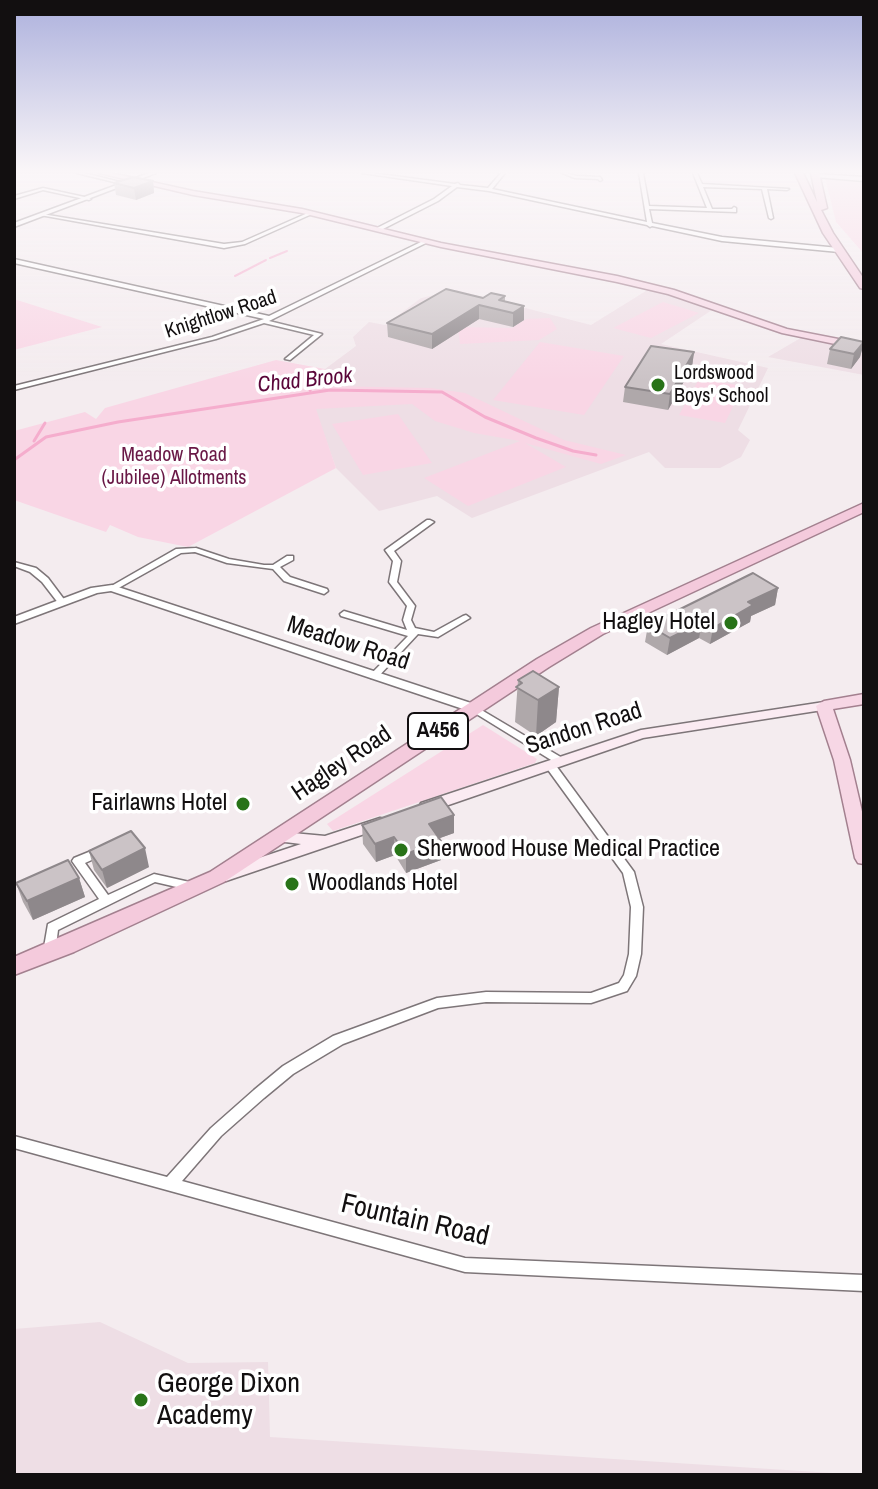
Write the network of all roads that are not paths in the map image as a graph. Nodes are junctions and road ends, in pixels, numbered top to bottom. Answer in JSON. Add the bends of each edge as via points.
{"nodes":[{"id":1,"x":203,"y":242,"type":"edge"},
{"id":2,"x":244,"y":242,"type":"edge"},
{"id":3,"x":424,"y":242,"type":"edge"},
{"id":4,"x":434,"y":242,"type":"edge"},
{"id":5,"x":744,"y":242,"type":"edge"},
{"id":6,"x":839,"y":242,"type":"edge"},
{"id":7,"x":840,"y":242,"type":"edge"},
{"id":8,"x":844,"y":249,"type":"junction"},
{"id":9,"x":14,"y":261,"type":"edge"},
{"id":10,"x":864,"y":270,"type":"edge"},
{"id":11,"x":864,"y":286,"type":"edge"},
{"id":12,"x":267,"y":320,"type":"junction"},
{"id":13,"x":319,"y":334,"type":"junction"},
{"id":14,"x":327,"y":335,"type":"dead end"},
{"id":15,"x":864,"y":350,"type":"edge"},
{"id":16,"x":288,"y":359,"type":"dead end"},
{"id":17,"x":14,"y":388,"type":"edge"},
{"id":18,"x":864,"y":507,"type":"edge"},
{"id":19,"x":430,"y":522,"type":"dead end"},
{"id":20,"x":290,"y":558,"type":"dead end"},
{"id":21,"x":15,"y":564,"type":"edge"},
{"id":22,"x":275,"y":567,"type":"junction"},
{"id":23,"x":112,"y":588,"type":"junction"},
{"id":24,"x":324,"y":591,"type":"dead end"},
{"id":25,"x":62,"y":602,"type":"junction"},
{"id":26,"x":344,"y":614,"type":"dead end"},
{"id":27,"x":466,"y":618,"type":"dead end"},
{"id":28,"x":14,"y":621,"type":"edge"},
{"id":29,"x":415,"y":633,"type":"junction"},
{"id":30,"x":374,"y":676,"type":"junction"},
{"id":31,"x":864,"y":699,"type":"edge"},
{"id":32,"x":824,"y":706,"type":"junction"},
{"id":33,"x":473,"y":708,"type":"junction"},
{"id":34,"x":555,"y":763,"type":"junction"},
{"id":35,"x":282,"y":837,"type":"junction"},
{"id":36,"x":328,"y":841,"type":"junction"},
{"id":37,"x":112,"y":846,"type":"edge"},
{"id":38,"x":864,"y":858,"type":"edge"},
{"id":39,"x":78,"y":861,"type":"junction"},
{"id":40,"x":66,"y":866,"type":"edge"},
{"id":41,"x":217,"y":877,"type":"junction"},
{"id":42,"x":195,"y":888,"type":"junction"},
{"id":43,"x":106,"y":901,"type":"junction"},
{"id":44,"x":49,"y":953,"type":"junction"},
{"id":45,"x":14,"y":966,"type":"edge"},
{"id":46,"x":14,"y":1142,"type":"edge"},
{"id":47,"x":170,"y":1184,"type":"junction"},
{"id":48,"x":864,"y":1283,"type":"edge"}],
"edges":[{"from":1,"to":2,"type":"street"},
{"from":3,"to":12,"type":"street","name":"Knightlow Road"},
{"from":4,"to":15,"type":"main road","via":[[671,292],[785,331]]},
{"from":5,"to":8,"type":"street"},
{"from":6,"to":8,"type":"highway"},
{"from":7,"to":8,"type":"highway"},
{"from":8,"to":10,"type":"highway"},
{"from":8,"to":11,"type":"highway"},
{"from":9,"to":12,"type":"street"},
{"from":12,"to":13,"type":"street"},
{"from":12,"to":17,"type":"street","name":"Knightlow Road"},
{"from":13,"to":14,"type":"street"},
{"from":13,"to":16,"type":"street"},
{"from":18,"to":33,"type":"highway","name":"Hagley Road","number":"A456","via":[[597,631]]},
{"from":19,"to":29,"type":"street","via":[[389,550],[397,561],[393,582],[411,606],[407,620]]},
{"from":20,"to":22,"type":"street"},
{"from":21,"to":25,"type":"street","via":[[33,570]]},
{"from":22,"to":23,"type":"street","via":[[187,550]]},
{"from":22,"to":24,"type":"street","via":[[287,579]]},
{"from":23,"to":25,"type":"street"},
{"from":23,"to":30,"type":"street","name":"Meadow Road"},
{"from":25,"to":28,"type":"street"},
{"from":26,"to":29,"type":"street"},
{"from":27,"to":29,"type":"street","via":[[435,635]]},
{"from":29,"to":30,"type":"street"},
{"from":30,"to":33,"type":"street","name":"Meadow Road"},
{"from":31,"to":32,"type":"main road","name":"Sandon Road"},
{"from":32,"to":34,"type":"main road","name":"Sandon Road","via":[[661,729]]},
{"from":32,"to":38,"type":"main road"},
{"from":33,"to":34,"type":"street","name":"Meadow Road"},
{"from":33,"to":35,"type":"highway","name":"Hagley Road","number":"A456"},
{"from":34,"to":36,"type":"main road","name":"Sandon Road"},
{"from":34,"to":47,"type":"street","via":[[628,872],[637,907],[630,976],[623,987],[591,998],[486,997],[437,1003],[338,1040],[259,1094]]},
{"from":35,"to":36,"type":"main road","name":"Sandon Road"},
{"from":35,"to":41,"type":"highway","name":"Hagley Road","number":"A456"},
{"from":36,"to":41,"type":"main road","name":"Sandon Road"},
{"from":37,"to":39,"type":"street"},
{"from":39,"to":40,"type":"street"},
{"from":39,"to":43,"type":"street"},
{"from":41,"to":42,"type":"highway","name":"Hagley Road","number":"A456"},
{"from":42,"to":43,"type":"street","via":[[154,878]]},
{"from":42,"to":44,"type":"highway","name":"Hagley Road","number":"A456"},
{"from":43,"to":44,"type":"street","via":[[52,927]]},
{"from":44,"to":45,"type":"highway","name":"Hagley Road","number":"A456"},
{"from":46,"to":47,"type":"street","name":"Fountain Road"},
{"from":47,"to":48,"type":"street","name":"Fountain Road","via":[[465,1265]]}]}
